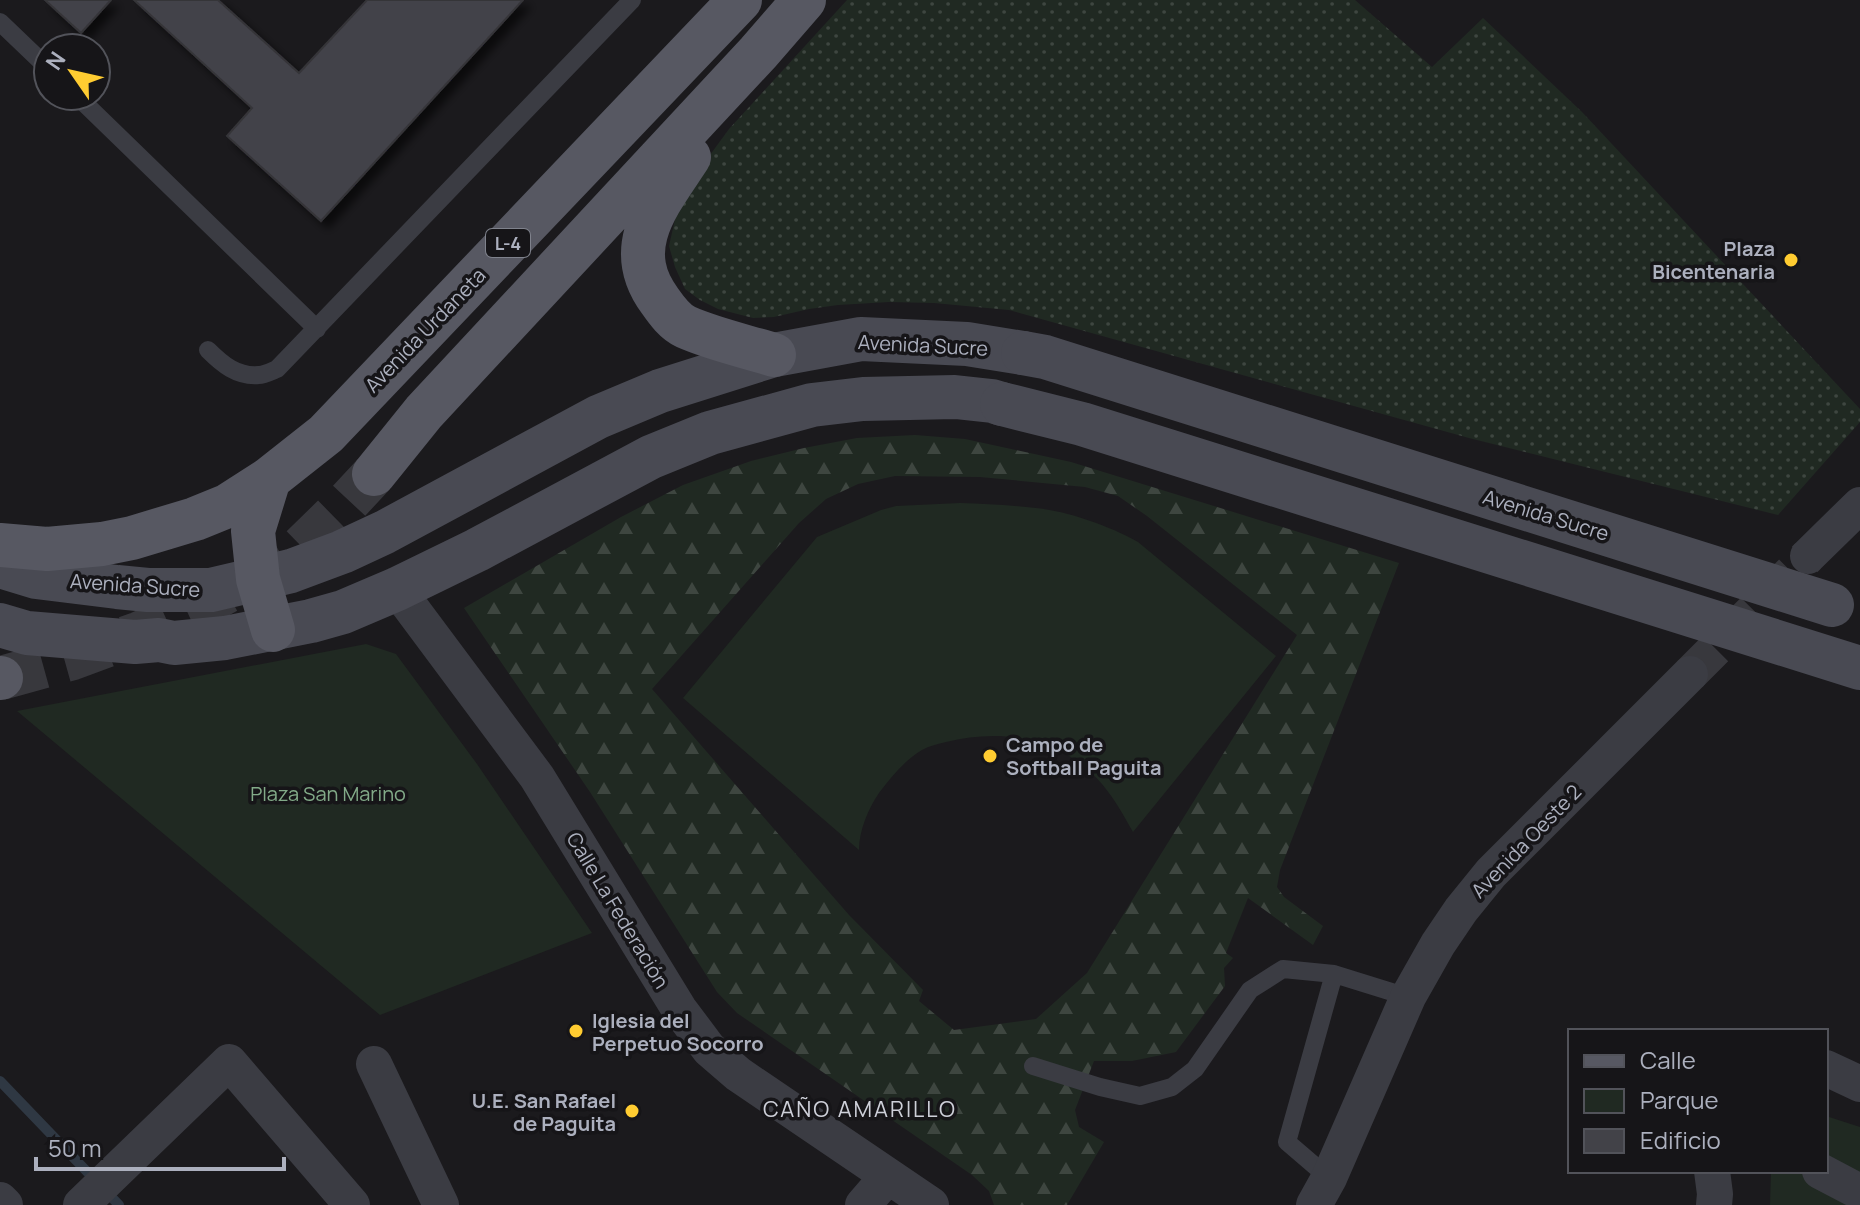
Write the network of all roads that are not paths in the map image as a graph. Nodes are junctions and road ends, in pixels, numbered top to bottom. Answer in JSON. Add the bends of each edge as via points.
{"nodes":[{"id":1,"x":632,"y":0,"type":"edge"},
{"id":2,"x":740,"y":0,"type":"edge"},
{"id":3,"x":804,"y":0,"type":"edge"},
{"id":4,"x":0,"y":22,"type":"edge"},
{"id":5,"x":32,"y":53,"type":"edge"},
{"id":6,"x":758,"y":53,"type":"junction"},
{"id":7,"x":93,"y":112,"type":"edge"},
{"id":8,"x":317,"y":329,"type":"junction"},
{"id":9,"x":208,"y":350,"type":"dead end"},
{"id":10,"x":774,"y":355,"type":"junction"},
{"id":11,"x":374,"y":474,"type":"tunnel mouth"},
{"id":12,"x":269,"y":479,"type":"junction"},
{"id":13,"x":1860,"y":505,"type":"edge"},
{"id":14,"x":0,"y":545,"type":"edge"},
{"id":15,"x":1808,"y":556,"type":"tunnel mouth"},
{"id":16,"x":0,"y":566,"type":"edge"},
{"id":17,"x":258,"y":579,"type":"junction"},
{"id":18,"x":397,"y":589,"type":"junction"},
{"id":19,"x":1846,"y":610,"type":"edge"},
{"id":20,"x":0,"y":625,"type":"edge"},
{"id":21,"x":273,"y":630,"type":"junction"},
{"id":22,"x":1860,"y":668,"type":"edge"},
{"id":23,"x":1690,"y":674,"type":"tunnel mouth"},
{"id":24,"x":1334,"y":974,"type":"junction"},
{"id":25,"x":1408,"y":997,"type":"junction"},
{"id":26,"x":374,"y":1064,"type":"dead end"},
{"id":27,"x":1033,"y":1066,"type":"dead end"},
{"id":28,"x":1828,"y":1069,"type":"edge"},
{"id":29,"x":1860,"y":1084,"type":"edge"},
{"id":30,"x":1712,"y":1173,"type":"edge"},
{"id":31,"x":1824,"y":1173,"type":"edge"},
{"id":32,"x":888,"y":1176,"type":"junction"},
{"id":33,"x":1322,"y":1192,"type":"edge"},
{"id":34,"x":1860,"y":1192,"type":"edge"},
{"id":35,"x":0,"y":1200,"type":"edge"},
{"id":36,"x":83,"y":1204,"type":"edge"},
{"id":37,"x":5,"y":1205,"type":"edge"},
{"id":38,"x":352,"y":1205,"type":"edge"},
{"id":39,"x":441,"y":1205,"type":"edge"},
{"id":40,"x":863,"y":1205,"type":"edge"},
{"id":41,"x":931,"y":1205,"type":"edge"},
{"id":42,"x":1714,"y":1205,"type":"edge"}],
"edges":[{"from":1,"to":8,"type":"lane"},
{"from":2,"to":12,"type":"main road","name":"Avenida Urdaneta","number":"L-4","via":[[326,434]]},
{"from":3,"to":6,"type":"main road","number":"L-4"},
{"from":4,"to":5,"type":"lane"},
{"from":6,"to":10,"type":"main road","number":"L-4","via":[[650,217],[643,259],[656,296],[682,326]]},
{"from":6,"to":11,"type":"main road","number":"L-4","via":[[424,412]]},
{"from":7,"to":8,"type":"lane"},
{"from":8,"to":9,"type":"lane","via":[[277,369],[258,375],[225,367]]},
{"from":10,"to":17,"type":"main road","name":"Avenida Sucre","via":[[598,417],[385,532]]},
{"from":10,"to":19,"type":"main road","name":"Avenida Sucre","bridge":true,"via":[[861,339],[967,344],[1023,353]]},
{"from":12,"to":14,"type":"main road","number":"L-4","via":[[227,506],[132,538],[47,549]]},
{"from":12,"to":17,"type":"main road","via":[[253,531]]},
{"from":13,"to":15,"type":"street"},
{"from":16,"to":17,"type":"main road","name":"Avenida Sucre","via":[[36,577],[148,590],[211,590]]},
{"from":17,"to":21,"type":"main road"},
{"from":18,"to":21,"type":"main road","via":[[343,612]]},
{"from":18,"to":22,"type":"main road","bridge":true,"via":[[651,457],[710,433],[812,405],[955,397],[1082,424]]},
{"from":18,"to":32,"type":"street","name":"Calle La Federación","via":[[537,777],[709,1049]]},
{"from":20,"to":21,"type":"main road","via":[[27,633],[174,643]]},
{"from":23,"to":25,"type":"street","name":"Avenida Oeste 2","via":[[1491,873],[1438,944]]},
{"from":24,"to":25,"type":"lane"},
{"from":24,"to":27,"type":"lane","via":[[1283,969],[1250,990],[1195,1069],[1172,1087],[1140,1096]]},
{"from":24,"to":33,"type":"lane","via":[[1287,1142]]},
{"from":25,"to":33,"type":"street","name":"Avenida Oeste 2"},
{"from":26,"to":39,"type":"street"},
{"from":28,"to":29,"type":"street"},
{"from":30,"to":42,"type":"street"},
{"from":31,"to":34,"type":"street"},
{"from":32,"to":40,"type":"street"},
{"from":32,"to":41,"type":"street","name":"Calle La Federación"},
{"from":35,"to":37,"type":"street"},
{"from":36,"to":38,"type":"street","via":[[229,1062]]}]}
